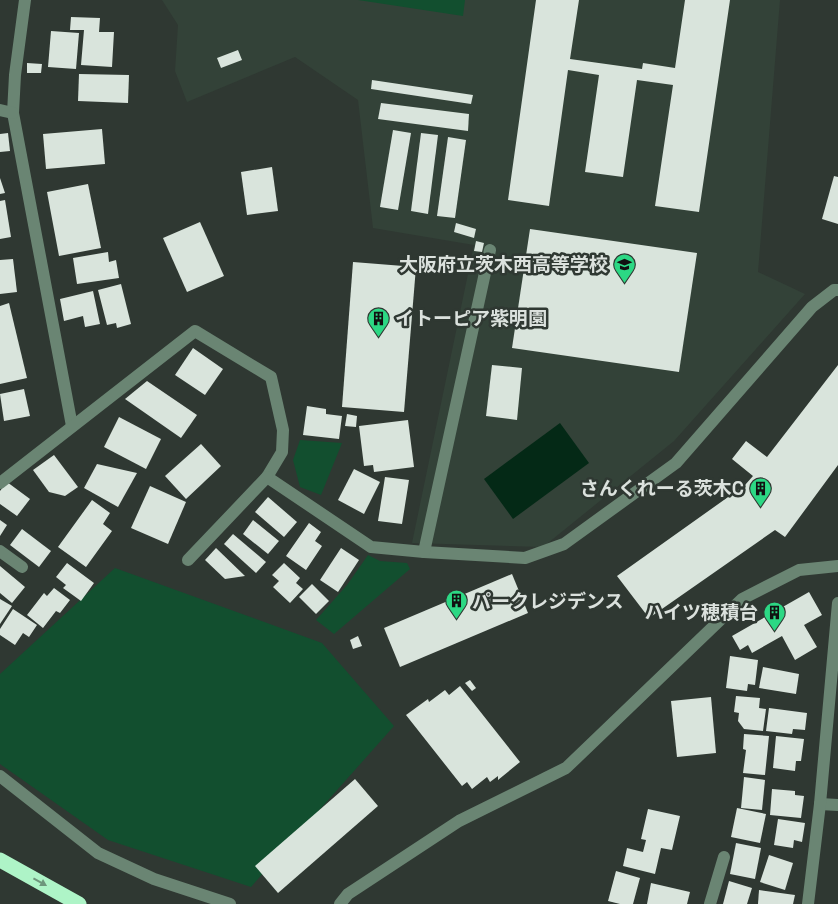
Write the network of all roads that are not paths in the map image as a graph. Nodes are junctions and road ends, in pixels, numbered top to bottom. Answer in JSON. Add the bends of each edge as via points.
{"nodes":[{"id":1,"x":25,"y":0,"type":"edge"},
{"id":2,"x":0,"y":110,"type":"edge"},
{"id":3,"x":13,"y":113,"type":"junction"},
{"id":4,"x":490,"y":250,"type":"dead end"},
{"id":5,"x":838,"y":290,"type":"edge"},
{"id":6,"x":72,"y":426,"type":"junction"},
{"id":7,"x":267,"y":477,"type":"junction"},
{"id":8,"x":0,"y":483,"type":"edge"},
{"id":9,"x":0,"y":551,"type":"edge"},
{"id":10,"x":424,"y":552,"type":"junction"},
{"id":11,"x":188,"y":560,"type":"dead end"},
{"id":12,"x":22,"y":566,"type":"dead end"},
{"id":13,"x":838,"y":566,"type":"edge"},
{"id":14,"x":838,"y":603,"type":"edge"},
{"id":15,"x":0,"y":776,"type":"edge"},
{"id":16,"x":820,"y":804,"type":"junction"},
{"id":17,"x":838,"y":805,"type":"edge"},
{"id":18,"x":724,"y":857,"type":"dead end"},
{"id":19,"x":0,"y":860,"type":"edge"},
{"id":20,"x":79,"y":904,"type":"edge"},
{"id":21,"x":230,"y":904,"type":"edge"},
{"id":22,"x":340,"y":904,"type":"edge"},
{"id":23,"x":710,"y":904,"type":"edge"},
{"id":24,"x":808,"y":904,"type":"edge"}],
"edges":[{"from":1,"to":3,"type":"street"},
{"from":2,"to":3,"type":"street"},
{"from":3,"to":6,"type":"street"},
{"from":4,"to":10,"type":"street"},
{"from":5,"to":10,"type":"street","via":[[812,307],[676,463],[564,544],[524,558]]},
{"from":6,"to":7,"type":"street","via":[[195,332],[271,377],[283,430],[282,452]]},
{"from":6,"to":8,"type":"street"},
{"from":7,"to":10,"type":"street","via":[[371,547]]},
{"from":7,"to":11,"type":"street"},
{"from":9,"to":12,"type":"street"},
{"from":13,"to":22,"type":"street","via":[[799,570],[742,599],[566,768],[459,821],[348,894]]},
{"from":14,"to":16,"type":"street"},
{"from":15,"to":21,"type":"street","via":[[98,853],[154,879]]},
{"from":16,"to":17,"type":"street"},
{"from":16,"to":24,"type":"street"},
{"from":18,"to":23,"type":"street"},
{"from":19,"to":20,"type":"highway","one_way":true}]}
